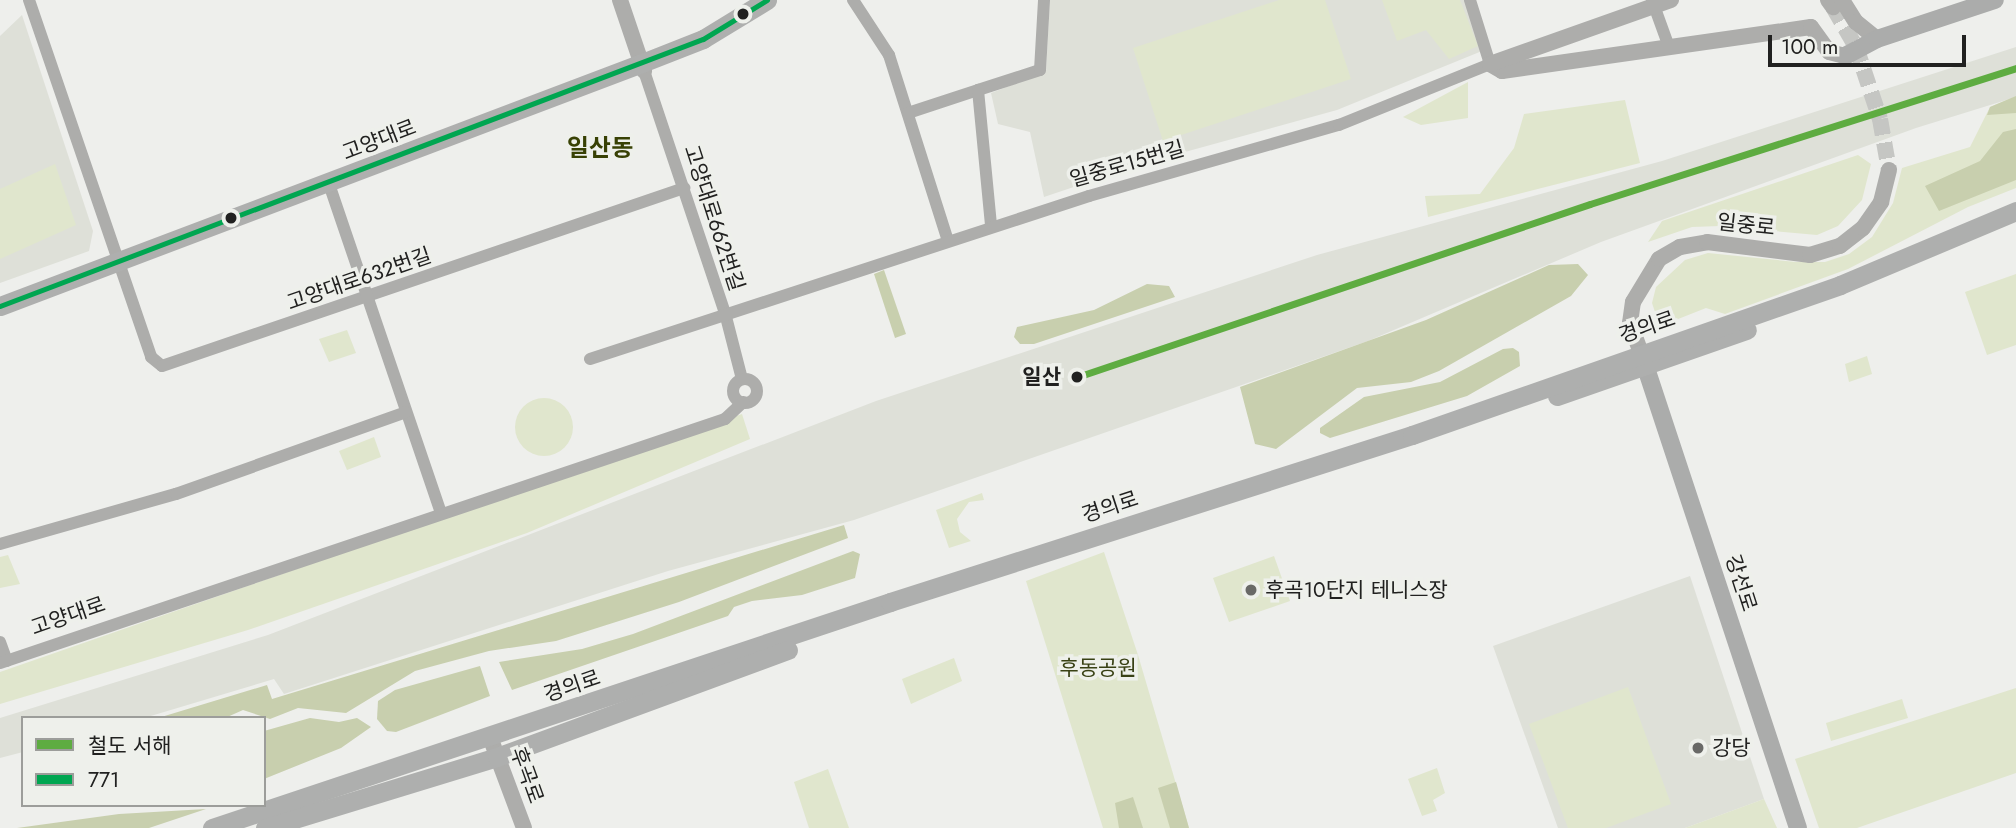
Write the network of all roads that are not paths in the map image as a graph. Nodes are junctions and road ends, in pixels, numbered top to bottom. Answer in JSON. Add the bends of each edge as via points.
{"nodes":[{"id":1,"x":29,"y":0,"type":"edge"},
{"id":2,"x":620,"y":0,"type":"edge"},
{"id":3,"x":747,"y":0,"type":"edge"},
{"id":4,"x":767,"y":0,"type":"edge"},
{"id":5,"x":853,"y":0,"type":"edge"},
{"id":6,"x":1044,"y":0,"type":"edge"},
{"id":7,"x":1470,"y":0,"type":"edge"},
{"id":8,"x":1671,"y":0,"type":"edge"},
{"id":9,"x":1994,"y":0,"type":"edge"},
{"id":10,"x":1653,"y":2,"type":"edge"},
{"id":11,"x":1835,"y":2,"type":"edge"},
{"id":12,"x":1877,"y":39,"type":"junction"},
{"id":13,"x":1669,"y":47,"type":"junction"},
{"id":14,"x":1845,"y":56,"type":"joint"},
{"id":15,"x":641,"y":62,"type":"junction"},
{"id":16,"x":1490,"y":64,"type":"junction"},
{"id":17,"x":978,"y":90,"type":"junction"},
{"id":18,"x":908,"y":113,"type":"junction"},
{"id":19,"x":1889,"y":170,"type":"tunnel mouth"},
{"id":20,"x":329,"y":184,"type":"junction"},
{"id":21,"x":684,"y":188,"type":"junction"},
{"id":22,"x":2016,"y":211,"type":"edge"},
{"id":23,"x":2016,"y":225,"type":"edge"},
{"id":24,"x":991,"y":226,"type":"junction"},
{"id":25,"x":948,"y":242,"type":"junction"},
{"id":26,"x":118,"y":259,"type":"junction"},
{"id":27,"x":368,"y":296,"type":"junction"},
{"id":28,"x":0,"y":297,"type":"edge"},
{"id":29,"x":0,"y":306,"type":"edge"},
{"id":30,"x":725,"y":313,"type":"junction"},
{"id":31,"x":590,"y":359,"type":"dead end"},
{"id":32,"x":1645,"y":360,"type":"junction"},
{"id":33,"x":743,"y":402,"type":"joint"},
{"id":34,"x":406,"y":412,"type":"junction"},
{"id":35,"x":441,"y":513,"type":"junction"},
{"id":36,"x":0,"y":544,"type":"edge"},
{"id":37,"x":0,"y":642,"type":"edge"},
{"id":38,"x":3,"y":662,"type":"edge"},
{"id":39,"x":491,"y":737,"type":"junction"},
{"id":40,"x":497,"y":757,"type":"junction"},
{"id":41,"x":212,"y":828,"type":"edge"},
{"id":42,"x":265,"y":828,"type":"edge"},
{"id":43,"x":524,"y":828,"type":"edge"},
{"id":44,"x":1798,"y":828,"type":"edge"}],
"edges":[{"from":1,"to":26,"type":"street"},
{"from":2,"to":15,"type":"street"},
{"from":3,"to":15,"type":"main road","name":"고양대로"},
{"from":4,"to":15,"type":"main road","name":"고양대로","via":[[703,39]]},
{"from":5,"to":18,"type":"street","via":[[886,47]]},
{"from":6,"to":17,"type":"street","via":[[1040,70]]},
{"from":7,"to":16,"type":"street"},
{"from":8,"to":10,"type":"street","name":"일중로15번길"},
{"from":9,"to":12,"type":"main road"},
{"from":10,"to":13,"type":"street"},
{"from":10,"to":16,"type":"street","name":"일중로15번길"},
{"from":11,"to":12,"type":"street"},
{"from":12,"to":14,"type":"main road"},
{"from":13,"to":14,"type":"street","via":[[1811,27],[1829,52]]},
{"from":13,"to":16,"type":"street","via":[[1502,71]]},
{"from":15,"to":20,"type":"main road","name":"고양대로"},
{"from":15,"to":21,"type":"street","name":"고양대로662번길"},
{"from":15,"to":26,"type":"main road","name":"고양대로"},
{"from":16,"to":24,"type":"street","name":"일중로15번길","via":[[1303,139],[1152,177]]},
{"from":17,"to":18,"type":"street"},
{"from":17,"to":24,"type":"street"},
{"from":18,"to":25,"type":"street"},
{"from":19,"to":32,"type":"street","name":"일중로","via":[[1881,202],[1863,228],[1840,246],[1810,255],[1707,242],[1680,247],[1660,259],[1633,302],[1630,323]]},
{"from":20,"to":26,"type":"main road","name":"고양대로"},
{"from":20,"to":27,"type":"street"},
{"from":21,"to":27,"type":"street","name":"고양대로632번길"},
{"from":21,"to":30,"type":"street","name":"고양대로662번길"},
{"from":22,"to":32,"type":"main road","name":"경의로"},
{"from":23,"to":32,"type":"main road","name":"경의로","via":[[1843,296]]},
{"from":24,"to":25,"type":"street","name":"일중로15번길"},
{"from":25,"to":30,"type":"street","name":"일중로15번길"},
{"from":26,"to":27,"type":"street","name":"고양대로632번길","via":[[151,358],[162,366]]},
{"from":26,"to":28,"type":"main road","name":"고양대로"},
{"from":26,"to":29,"type":"main road","name":"고양대로"},
{"from":27,"to":34,"type":"street"},
{"from":30,"to":31,"type":"street","name":"일중로15번길"},
{"from":30,"to":33,"type":"street","name":"고양대로662번길","via":[[742,379],[733,391]]},
{"from":32,"to":39,"type":"main road","name":"경의로","via":[[890,602]]},
{"from":32,"to":40,"type":"main road","name":"경의로","via":[[907,607]]},
{"from":32,"to":44,"type":"main road","name":"강선로"},
{"from":33,"to":35,"type":"street","name":"고양대로","via":[[725,419]]},
{"from":34,"to":35,"type":"street"},
{"from":34,"to":36,"type":"street","via":[[176,494]]},
{"from":35,"to":38,"type":"street","name":"고양대로"},
{"from":37,"to":38,"type":"street"},
{"from":39,"to":40,"type":"street","name":"후곡로"},
{"from":39,"to":41,"type":"main road","name":"경의로"},
{"from":40,"to":42,"type":"main road","name":"경의로"},
{"from":40,"to":43,"type":"street","name":"후곡로"}]}
